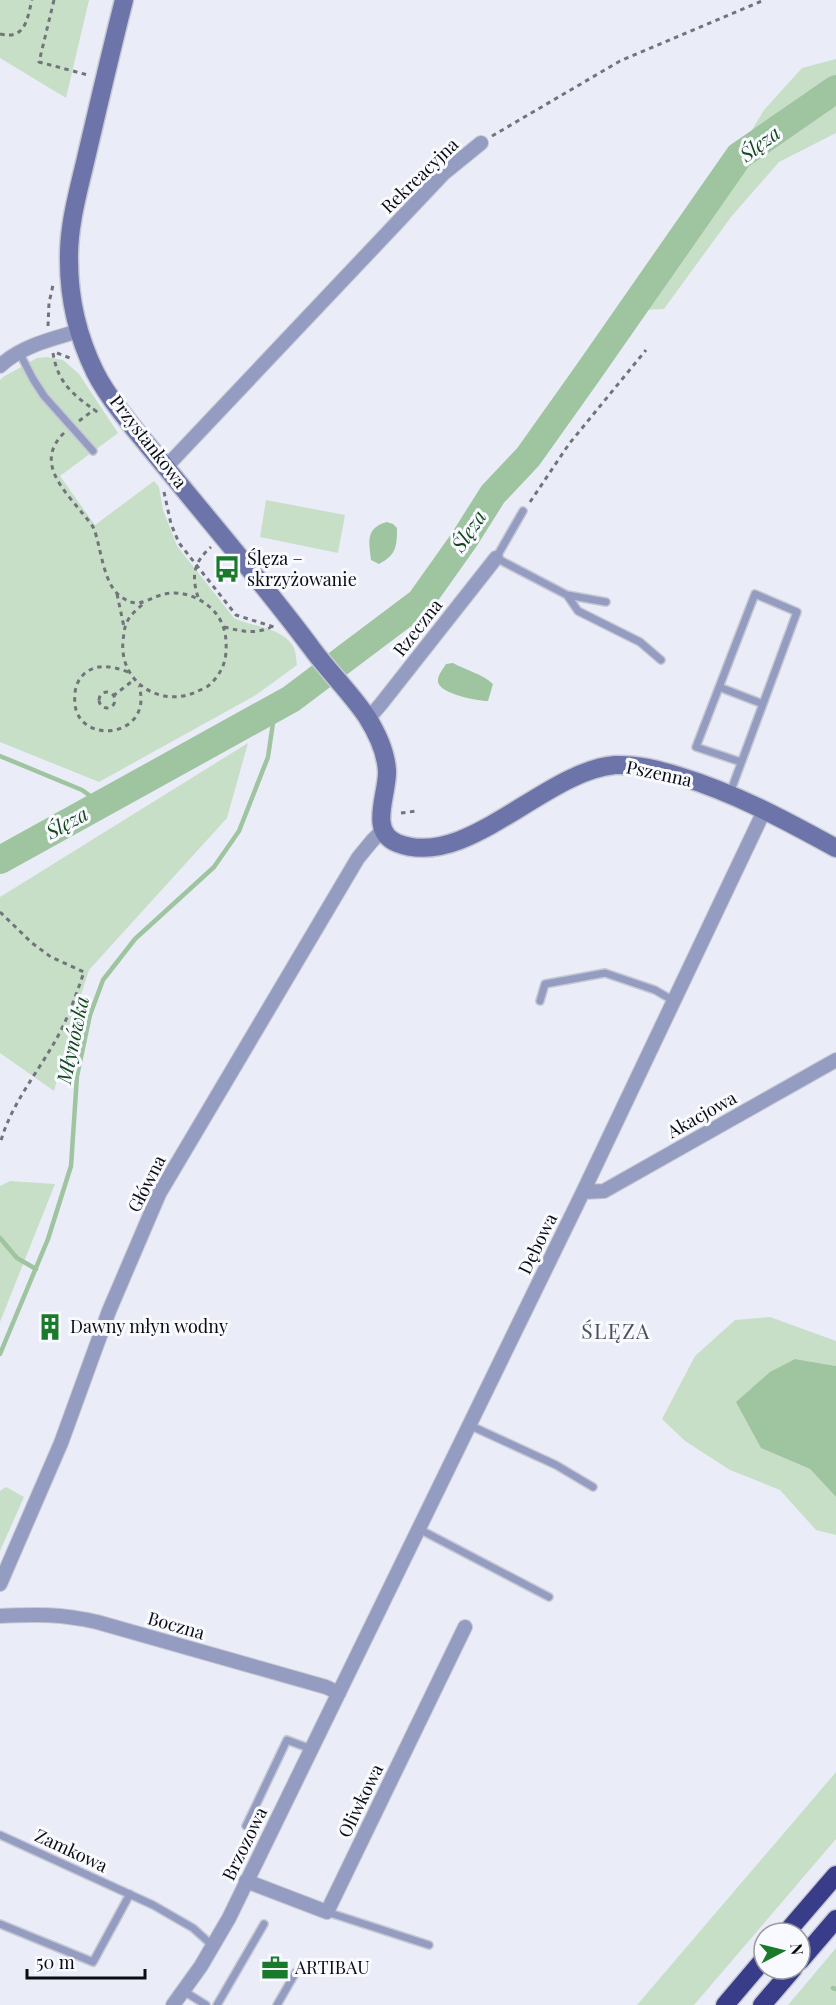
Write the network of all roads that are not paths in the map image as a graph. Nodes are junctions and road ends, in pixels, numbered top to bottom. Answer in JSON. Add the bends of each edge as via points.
{"nodes":[{"id":1,"x":124,"y":0,"type":"edge"},
{"id":2,"x":481,"y":143,"type":"road end"},
{"id":3,"x":79,"y":331,"type":"junction"},
{"id":4,"x":19,"y":352,"type":"junction"},
{"id":5,"x":0,"y":366,"type":"edge"},
{"id":6,"x":93,"y":451,"type":"dead end"},
{"id":7,"x":164,"y":476,"type":"junction"},
{"id":8,"x":523,"y":511,"type":"road end"},
{"id":9,"x":496,"y":558,"type":"junction"},
{"id":10,"x":567,"y":595,"type":"junction"},
{"id":11,"x":606,"y":602,"type":"dead end"},
{"id":12,"x":661,"y":660,"type":"dead end"},
{"id":13,"x":719,"y":687,"type":"junction"},
{"id":14,"x":763,"y":704,"type":"junction"},
{"id":15,"x":368,"y":719,"type":"junction"},
{"id":16,"x":741,"y":762,"type":"junction"},
{"id":17,"x":730,"y":793,"type":"junction"},
{"id":18,"x":765,"y":809,"type":"junction"},
{"id":19,"x":383,"y":830,"type":"junction"},
{"id":20,"x":836,"y":848,"type":"edge"},
{"id":21,"x":540,"y":1001,"type":"dead end"},
{"id":22,"x":674,"y":1001,"type":"junction"},
{"id":23,"x":836,"y":1060,"type":"edge"},
{"id":24,"x":583,"y":1192,"type":"junction"},
{"id":25,"x":469,"y":1425,"type":"junction"},
{"id":26,"x":593,"y":1486,"type":"dead end"},
{"id":27,"x":419,"y":1529,"type":"junction"},
{"id":28,"x":0,"y":1584,"type":"edge"},
{"id":29,"x":549,"y":1597,"type":"dead end"},
{"id":30,"x":0,"y":1616,"type":"edge"},
{"id":31,"x":465,"y":1627,"type":"dead end"},
{"id":32,"x":339,"y":1693,"type":"junction"},
{"id":33,"x":311,"y":1749,"type":"junction"},
{"id":34,"x":246,"y":1826,"type":"dead end"},
{"id":35,"x":0,"y":1835,"type":"edge"},
{"id":36,"x":836,"y":1875,"type":"edge"},
{"id":37,"x":246,"y":1881,"type":"junction"},
{"id":38,"x":130,"y":1894,"type":"junction"},
{"id":39,"x":327,"y":1912,"type":"junction"},
{"id":40,"x":836,"y":1919,"type":"edge"},
{"id":41,"x":796,"y":1921,"type":"edge"},
{"id":42,"x":0,"y":1924,"type":"edge"},
{"id":43,"x":264,"y":1924,"type":"dead end"},
{"id":44,"x":429,"y":1945,"type":"dead end"},
{"id":45,"x":213,"y":1946,"type":"junction"},
{"id":46,"x":812,"y":1947,"type":"edge"},
{"id":47,"x":296,"y":1972,"type":"dead end"},
{"id":48,"x":752,"y":1973,"type":"edge"},
{"id":49,"x":783,"y":1981,"type":"edge"},
{"id":50,"x":182,"y":1990,"type":"junction"},
{"id":51,"x":173,"y":2005,"type":"edge"},
{"id":52,"x":207,"y":2005,"type":"edge"},
{"id":53,"x":216,"y":2005,"type":"edge"},
{"id":54,"x":278,"y":2005,"type":"edge"},
{"id":55,"x":725,"y":2005,"type":"edge"},
{"id":56,"x":762,"y":2005,"type":"edge"}],
"edges":[{"from":1,"to":3,"type":"street","name":"Przystankowa","via":[[70,234],[70,284]]},
{"from":2,"to":7,"type":"street","name":"Rekreacyjna","via":[[444,173]]},
{"from":3,"to":4,"type":"street"},
{"from":3,"to":7,"type":"street","name":"Przystankowa","via":[[97,376]]},
{"from":4,"to":5,"type":"street"},
{"from":4,"to":6,"type":"lane","via":[[33,379]]},
{"from":7,"to":15,"type":"street","name":"Przystankowa","via":[[280,624],[314,652]]},
{"from":8,"to":9,"type":"lane"},
{"from":9,"to":10,"type":"lane"},
{"from":9,"to":15,"type":"street","name":"Rzeczna"},
{"from":10,"to":11,"type":"lane"},
{"from":10,"to":12,"type":"lane","via":[[578,611],[640,642]]},
{"from":13,"to":14,"type":"lane"},
{"from":13,"to":14,"type":"lane","via":[[755,594],[797,612]]},
{"from":13,"to":16,"type":"lane","via":[[696,747]]},
{"from":14,"to":16,"type":"lane"},
{"from":15,"to":19,"type":"street","name":"Przystankowa","via":[[387,769],[380,817]]},
{"from":16,"to":17,"type":"lane"},
{"from":17,"to":18,"type":"street","name":"Pszenna"},
{"from":17,"to":19,"type":"street","name":"Pszenna","via":[[662,771],[618,765],[569,779],[461,840],[415,847],[396,842]]},
{"from":18,"to":20,"type":"street","name":"Pszenna"},
{"from":18,"to":22,"type":"street","name":"Dębowa"},
{"from":19,"to":28,"type":"street","name":"Główna","via":[[358,858],[159,1194],[109,1311],[61,1443]]},
{"from":21,"to":22,"type":"lane","via":[[545,984],[605,973],[655,990]]},
{"from":22,"to":24,"type":"street","name":"Dębowa"},
{"from":23,"to":24,"type":"street","name":"Akacjowa","via":[[604,1191]]},
{"from":24,"to":25,"type":"street","name":"Dębowa"},
{"from":25,"to":26,"type":"lane"},
{"from":25,"to":27,"type":"street","name":"Dębowa"},
{"from":27,"to":29,"type":"lane"},
{"from":27,"to":32,"type":"street","name":"Dębowa"},
{"from":30,"to":32,"type":"street","name":"Boczna","via":[[68,1615]]},
{"from":31,"to":39,"type":"street","name":"Oliwkowa"},
{"from":32,"to":33,"type":"street","name":"Brzozowa"},
{"from":33,"to":34,"type":"lane","via":[[287,1740]]},
{"from":33,"to":37,"type":"street","name":"Brzozowa"},
{"from":35,"to":38,"type":"lane","name":"Zamkowa"},
{"from":36,"to":41,"type":"highway"},
{"from":37,"to":39,"type":"street"},
{"from":37,"to":45,"type":"street","name":"Brzozowa"},
{"from":38,"to":42,"type":"lane","via":[[93,1962]]},
{"from":38,"to":45,"type":"lane","name":"Zamkowa","via":[[193,1928]]},
{"from":39,"to":44,"type":"lane"},
{"from":40,"to":46,"type":"highway"},
{"from":43,"to":53,"type":"lane"},
{"from":45,"to":50,"type":"street","name":"Brzozowa"},
{"from":47,"to":54,"type":"lane"},
{"from":48,"to":55,"type":"highway"},
{"from":49,"to":56,"type":"highway"},
{"from":50,"to":51,"type":"street","name":"Brzozowa"},
{"from":50,"to":52,"type":"lane"}]}
